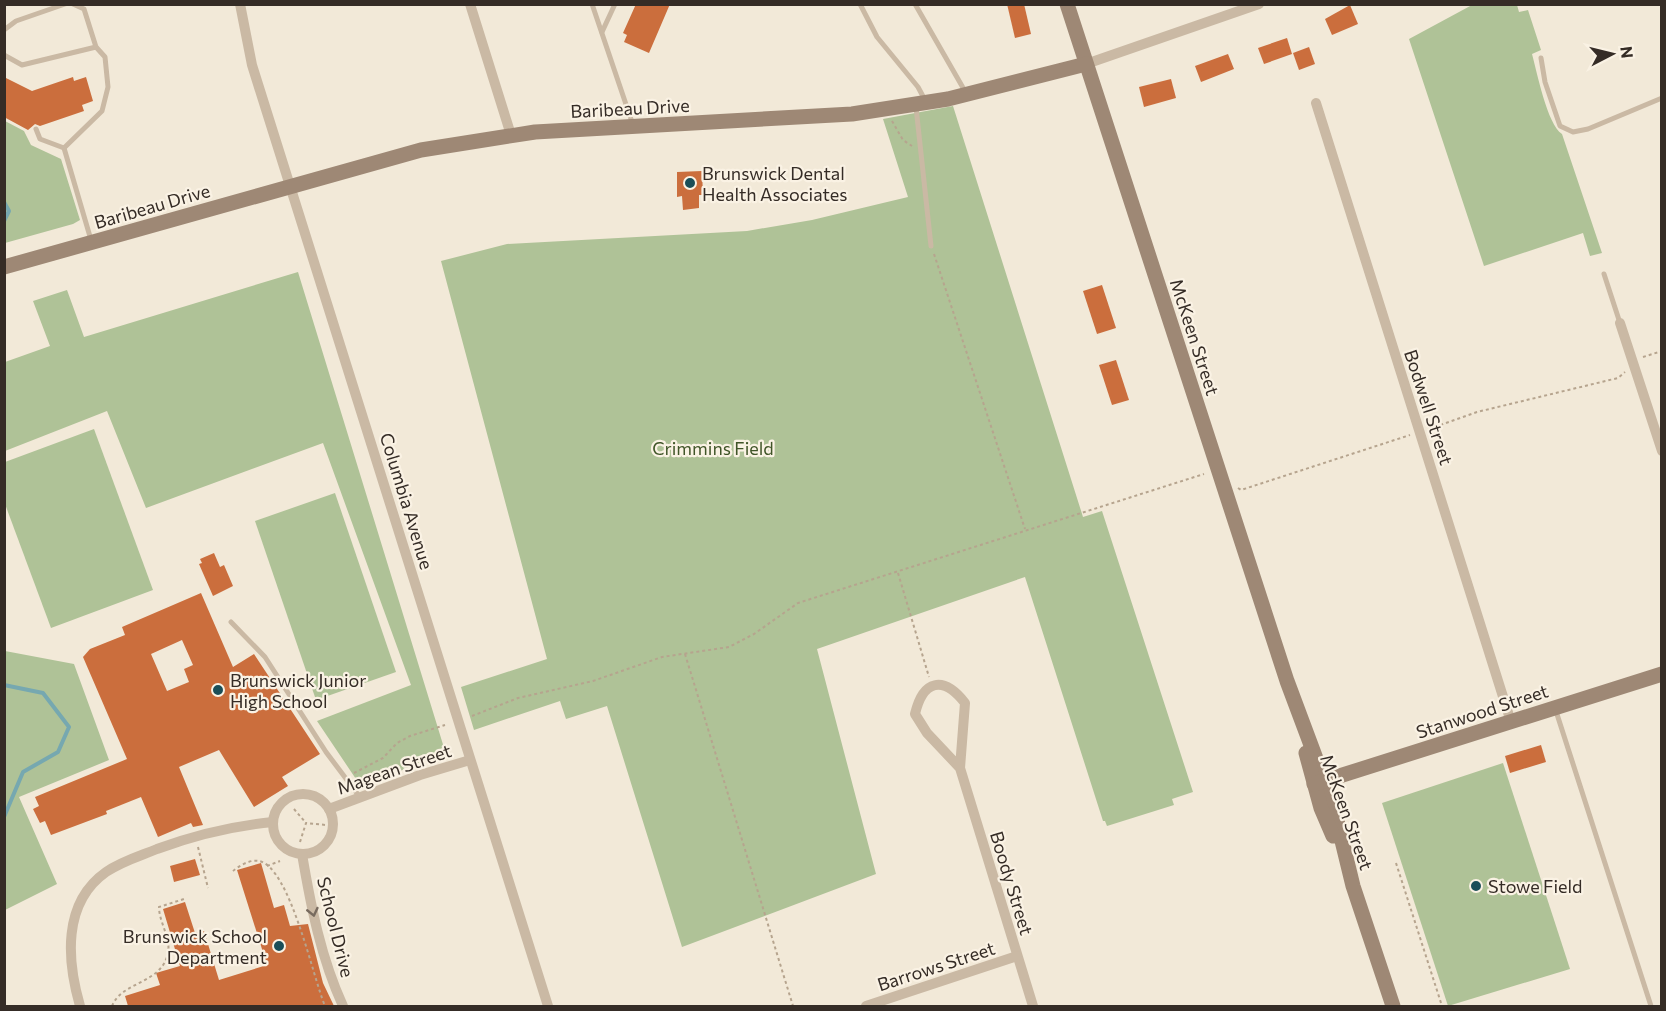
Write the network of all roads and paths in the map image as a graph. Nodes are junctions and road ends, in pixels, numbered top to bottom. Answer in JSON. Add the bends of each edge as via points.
{"nodes":[{"id":1,"x":65,"y":4,"type":"edge"},
{"id":2,"x":73,"y":4,"type":"edge"},
{"id":3,"x":240,"y":4,"type":"edge"},
{"id":4,"x":470,"y":4,"type":"edge"},
{"id":5,"x":592,"y":4,"type":"edge"},
{"id":6,"x":615,"y":4,"type":"edge"},
{"id":7,"x":860,"y":4,"type":"edge"},
{"id":8,"x":915,"y":4,"type":"edge"},
{"id":9,"x":1067,"y":4,"type":"edge"},
{"id":10,"x":1259,"y":4,"type":"edge"},
{"id":11,"x":4,"y":30,"type":"edge"},
{"id":12,"x":602,"y":32,"type":"junction"},
{"id":13,"x":96,"y":46,"type":"junction"},
{"id":14,"x":4,"y":55,"type":"edge"},
{"id":15,"x":1541,"y":58,"type":"dead end"},
{"id":16,"x":1086,"y":64,"type":"junction"},
{"id":17,"x":967,"y":95,"type":"junction"},
{"id":18,"x":1662,"y":98,"type":"edge"},
{"id":19,"x":1316,"y":103,"type":"dead end"},
{"id":20,"x":921,"y":104,"type":"junction"},
{"id":21,"x":892,"y":121,"type":"dead end"},
{"id":22,"x":633,"y":127,"type":"junction"},
{"id":23,"x":36,"y":129,"type":"dead end"},
{"id":24,"x":511,"y":135,"type":"junction"},
{"id":25,"x":64,"y":148,"type":"junction"},
{"id":26,"x":921,"y":153,"type":"junction"},
{"id":27,"x":292,"y":185,"type":"junction"},
{"id":28,"x":92,"y":244,"type":"junction"},
{"id":29,"x":931,"y":246,"type":"joint"},
{"id":30,"x":4,"y":267,"type":"edge"},
{"id":31,"x":1604,"y":274,"type":"dead end"},
{"id":32,"x":1620,"y":323,"type":"joint"},
{"id":33,"x":1662,"y":351,"type":"edge"},
{"id":34,"x":1634,"y":366,"type":"junction"},
{"id":35,"x":1420,"y":432,"type":"junction"},
{"id":36,"x":1662,"y":451,"type":"edge"},
{"id":37,"x":1207,"y":473,"type":"dead end"},
{"id":38,"x":1233,"y":485,"type":"dead end"},
{"id":39,"x":1025,"y":529,"type":"junction"},
{"id":40,"x":898,"y":572,"type":"junction"},
{"id":41,"x":231,"y":622,"type":"dead end"},
{"id":42,"x":685,"y":654,"type":"junction"},
{"id":43,"x":1662,"y":674,"type":"edge"},
{"id":44,"x":931,"y":685,"type":"junction"},
{"id":45,"x":1555,"y":708,"type":"junction"},
{"id":46,"x":472,"y":716,"type":"dead end"},
{"id":47,"x":1511,"y":722,"type":"junction"},
{"id":48,"x":445,"y":725,"type":"dead end"},
{"id":49,"x":470,"y":760,"type":"junction"},
{"id":50,"x":960,"y":768,"type":"junction"},
{"id":51,"x":347,"y":778,"type":"junction"},
{"id":52,"x":1319,"y":782,"type":"junction"},
{"id":53,"x":359,"y":796,"type":"junction"},
{"id":54,"x":329,"y":808,"type":"junction"},
{"id":55,"x":294,"y":809,"type":"dead end"},
{"id":56,"x":273,"y":822,"type":"junction"},
{"id":57,"x":306,"y":824,"type":"junction"},
{"id":58,"x":326,"y":825,"type":"dead end"},
{"id":59,"x":198,"y":847,"type":"dead end"},
{"id":60,"x":300,"y":852,"type":"junction"},
{"id":61,"x":280,"y":861,"type":"dead end"},
{"id":62,"x":1396,"y":863,"type":"dead end"},
{"id":63,"x":267,"y":866,"type":"junction"},
{"id":64,"x":233,"y":870,"type":"dead end"},
{"id":65,"x":208,"y":888,"type":"dead end"},
{"id":66,"x":184,"y":899,"type":"dead end"},
{"id":67,"x":1017,"y":956,"type":"junction"},
{"id":68,"x":80,"y":1006,"type":"edge"},
{"id":69,"x":112,"y":1006,"type":"edge"},
{"id":70,"x":325,"y":1006,"type":"edge"},
{"id":71,"x":343,"y":1006,"type":"edge"},
{"id":72,"x":548,"y":1006,"type":"edge"},
{"id":73,"x":793,"y":1006,"type":"edge"},
{"id":74,"x":866,"y":1006,"type":"edge"},
{"id":75,"x":1033,"y":1006,"type":"edge"},
{"id":76,"x":1393,"y":1006,"type":"edge"},
{"id":77,"x":1442,"y":1006,"type":"edge"},
{"id":78,"x":1651,"y":1006,"type":"edge"}],
"edges":[{"from":1,"to":11,"type":"lane","via":[[16,21]]},
{"from":2,"to":13,"type":"lane","via":[[84,9]]},
{"from":3,"to":27,"type":"street","name":"Columbia Avenue","via":[[252,64]]},
{"from":4,"to":24,"type":"street"},
{"from":5,"to":12,"type":"lane"},
{"from":6,"to":12,"type":"lane"},
{"from":7,"to":20,"type":"lane","via":[[877,37],[918,87]]},
{"from":8,"to":17,"type":"lane"},
{"from":9,"to":16,"type":"street","name":"McKeen Street"},
{"from":10,"to":16,"type":"street","name":"Baribeau Drive"},
{"from":12,"to":22,"type":"lane"},
{"from":13,"to":14,"type":"lane","via":[[22,64]]},
{"from":13,"to":25,"type":"lane","via":[[105,57],[108,87],[102,111]]},
{"from":15,"to":18,"type":"lane","via":[[1555,115],[1560,126],[1573,132]]},
{"from":16,"to":17,"type":"street","name":"Baribeau Drive"},
{"from":16,"to":52,"type":"street","name":"McKeen Street"},
{"from":17,"to":20,"type":"street","name":"Baribeau Drive"},
{"from":19,"to":35,"type":"street","name":"Bodwell Street"},
{"from":20,"to":22,"type":"street","name":"Baribeau Drive","via":[[787,120]]},
{"from":20,"to":26,"type":"lane"},
{"from":21,"to":26,"type":"path","via":[[903,140]]},
{"from":22,"to":24,"type":"street","name":"Baribeau Drive"},
{"from":23,"to":25,"type":"lane","via":[[40,139]]},
{"from":24,"to":27,"type":"street","name":"Baribeau Drive","via":[[421,150]]},
{"from":25,"to":28,"type":"lane"},
{"from":26,"to":29,"type":"lane"},
{"from":27,"to":28,"type":"street","name":"Baribeau Drive"},
{"from":27,"to":49,"type":"street","name":"Columbia Avenue"},
{"from":28,"to":30,"type":"street","name":"Baribeau Drive"},
{"from":29,"to":39,"type":"path"},
{"from":31,"to":32,"type":"lane"},
{"from":32,"to":34,"type":"street"},
{"from":33,"to":34,"type":"path","via":[[1643,357]]},
{"from":34,"to":35,"type":"path","via":[[1618,378],[1477,412]]},
{"from":34,"to":36,"type":"street"},
{"from":35,"to":38,"type":"path","via":[[1241,489]]},
{"from":35,"to":47,"type":"street","name":"Bodwell Street"},
{"from":37,"to":39,"type":"path"},
{"from":39,"to":40,"type":"path"},
{"from":40,"to":42,"type":"path","via":[[798,603],[729,647]]},
{"from":40,"to":44,"type":"path"},
{"from":41,"to":51,"type":"lane","via":[[265,657]]},
{"from":42,"to":46,"type":"path","via":[[518,698]]},
{"from":42,"to":73,"type":"path"},
{"from":43,"to":45,"type":"street","name":"Stanwood Street"},
{"from":44,"to":50,"type":"street","name":"Boody Street","via":[[919,697],[915,714]]},
{"from":44,"to":50,"type":"street","name":"Boody Street","via":[[944,684],[954,689],[964,703]]},
{"from":45,"to":47,"type":"street","name":"Stanwood Street"},
{"from":45,"to":78,"type":"lane"},
{"from":47,"to":52,"type":"street","name":"Stanwood Street"},
{"from":48,"to":51,"type":"path","via":[[397,743],[383,758]]},
{"from":49,"to":53,"type":"street","name":"Magean Street"},
{"from":49,"to":72,"type":"street","name":"Columbia Avenue"},
{"from":50,"to":67,"type":"street","name":"Boody Street"},
{"from":51,"to":53,"type":"lane"},
{"from":52,"to":76,"type":"street","name":"McKeen Street"},
{"from":53,"to":54,"type":"street","name":"Magean Street"},
{"from":54,"to":56,"type":"street","name":"Magean Street","via":[[311,795],[295,795],[282,802]]},
{"from":54,"to":60,"type":"street","name":"Magean Street","via":[[333,821],[328,840],[315,852]]},
{"from":55,"to":57,"type":"path"},
{"from":56,"to":60,"type":"street","via":[[280,844],[291,852]]},
{"from":56,"to":68,"type":"street","via":[[222,829],[176,842],[118,864],[95,881],[80,902],[71,937],[72,972]]},
{"from":57,"to":58,"type":"path"},
{"from":57,"to":60,"type":"path"},
{"from":59,"to":65,"type":"path"},
{"from":60,"to":71,"type":"street","name":"School Drive","one_way":true,"via":[[324,957]]},
{"from":61,"to":63,"type":"path"},
{"from":62,"to":77,"type":"path"},
{"from":63,"to":64,"type":"path","via":[[253,860]]},
{"from":63,"to":70,"type":"path","via":[[296,915]]},
{"from":66,"to":69,"type":"path","via":[[159,908],[168,945],[165,961],[145,982],[119,994]]},
{"from":67,"to":74,"type":"street","name":"Barrows Street"},
{"from":67,"to":75,"type":"street","name":"Boody Street"}]}
